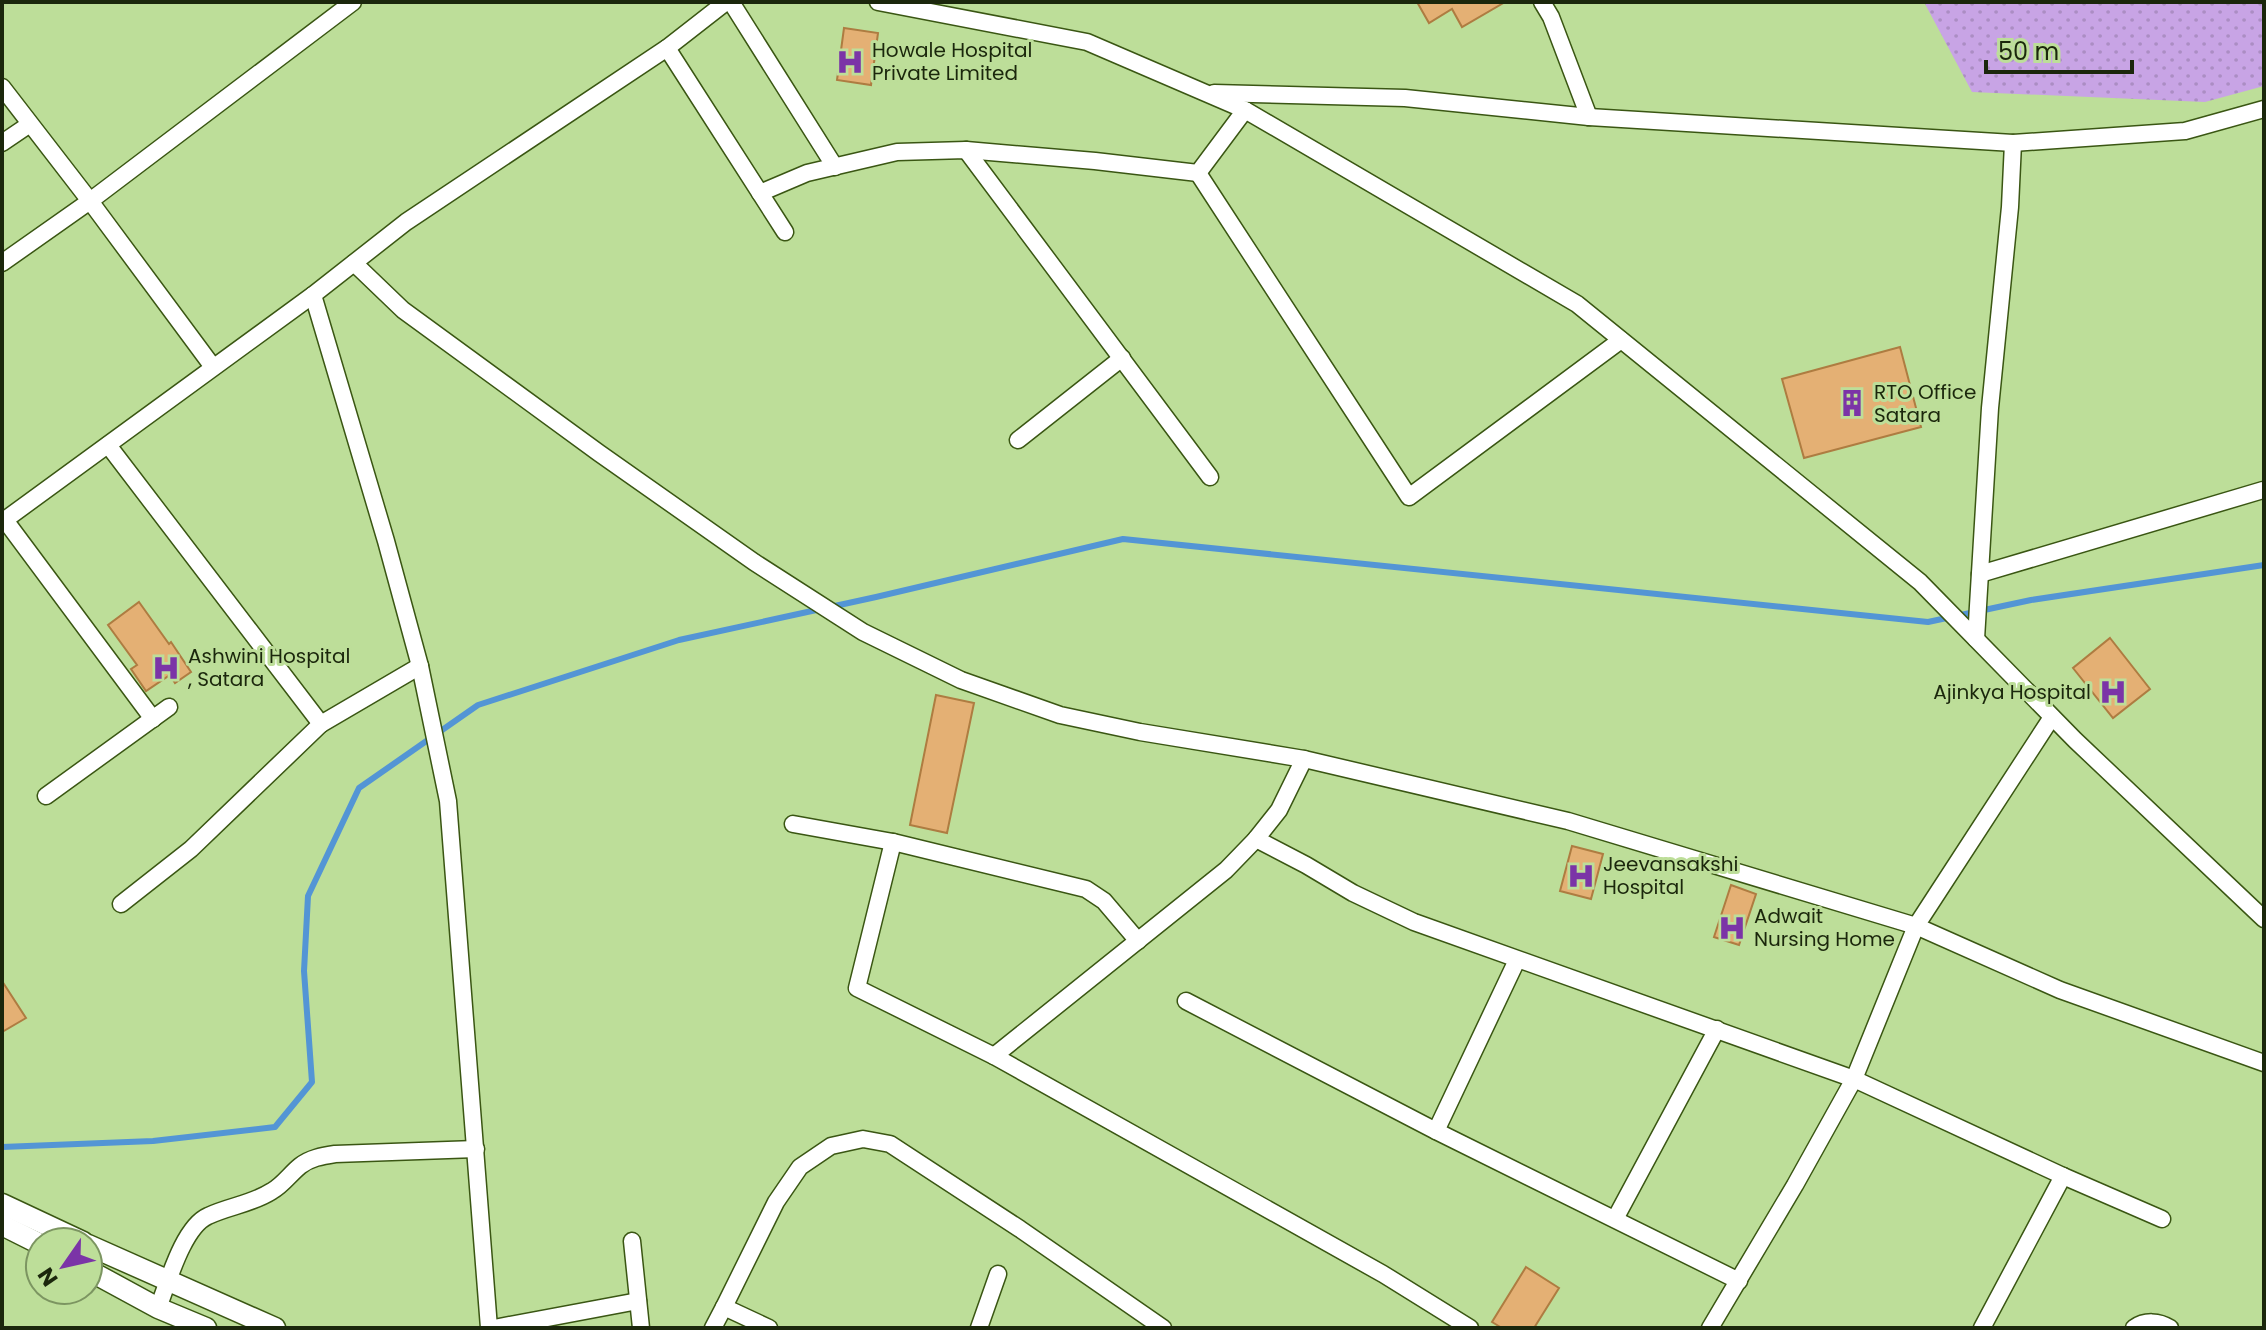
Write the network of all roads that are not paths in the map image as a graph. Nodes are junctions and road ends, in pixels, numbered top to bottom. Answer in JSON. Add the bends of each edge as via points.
{"nodes":[{"id":1,"x":353,"y":2,"type":"edge"},
{"id":2,"x":729,"y":2,"type":"edge"},
{"id":3,"x":878,"y":2,"type":"edge"},
{"id":4,"x":1542,"y":2,"type":"edge"},
{"id":5,"x":667,"y":48,"type":"junction"},
{"id":6,"x":2,"y":87,"type":"edge"},
{"id":7,"x":1205,"y":93,"type":"junction"},
{"id":8,"x":2264,"y":109,"type":"edge"},
{"id":9,"x":1245,"y":110,"type":"junction"},
{"id":10,"x":1589,"y":117,"type":"junction"},
{"id":11,"x":30,"y":124,"type":"junction"},
{"id":12,"x":2,"y":143,"type":"edge"},
{"id":13,"x":2013,"y":143,"type":"junction"},
{"id":14,"x":966,"y":150,"type":"junction"},
{"id":15,"x":835,"y":167,"type":"junction"},
{"id":16,"x":1198,"y":173,"type":"junction"},
{"id":17,"x":760,"y":193,"type":"junction"},
{"id":18,"x":90,"y":201,"type":"junction"},
{"id":19,"x":785,"y":232,"type":"dead end"},
{"id":20,"x":2,"y":263,"type":"edge"},
{"id":21,"x":354,"y":263,"type":"junction"},
{"id":22,"x":313,"y":295,"type":"junction"},
{"id":23,"x":1621,"y":340,"type":"junction"},
{"id":24,"x":1122,"y":358,"type":"junction"},
{"id":25,"x":213,"y":367,"type":"junction"},
{"id":26,"x":1018,"y":440,"type":"dead end"},
{"id":27,"x":108,"y":445,"type":"junction"},
{"id":28,"x":1210,"y":477,"type":"dead end"},
{"id":29,"x":2263,"y":490,"type":"edge"},
{"id":30,"x":4,"y":521,"type":"edge"},
{"id":31,"x":1980,"y":574,"type":"junction"},
{"id":32,"x":1976,"y":639,"type":"junction"},
{"id":33,"x":420,"y":666,"type":"junction"},
{"id":34,"x":169,"y":707,"type":"dead end"},
{"id":35,"x":2052,"y":717,"type":"junction"},
{"id":36,"x":153,"y":719,"type":"junction"},
{"id":37,"x":321,"y":724,"type":"junction"},
{"id":38,"x":1304,"y":759,"type":"junction"},
{"id":39,"x":46,"y":796,"type":"dead end"},
{"id":40,"x":793,"y":824,"type":"dead end"},
{"id":41,"x":1256,"y":839,"type":"junction"},
{"id":42,"x":893,"y":842,"type":"junction"},
{"id":43,"x":121,"y":904,"type":"dead end"},
{"id":44,"x":2264,"y":919,"type":"edge"},
{"id":45,"x":1916,"y":926,"type":"junction"},
{"id":46,"x":1138,"y":941,"type":"junction"},
{"id":47,"x":1517,"y":960,"type":"junction"},
{"id":48,"x":1186,"y":1001,"type":"dead end"},
{"id":49,"x":1717,"y":1029,"type":"junction"},
{"id":50,"x":994,"y":1056,"type":"junction"},
{"id":51,"x":2264,"y":1063,"type":"edge"},
{"id":52,"x":1854,"y":1079,"type":"junction"},
{"id":53,"x":1436,"y":1131,"type":"junction"},
{"id":54,"x":476,"y":1149,"type":"junction"},
{"id":55,"x":2063,"y":1176,"type":"junction"},
{"id":56,"x":2,"y":1204,"type":"edge"},
{"id":57,"x":1615,"y":1219,"type":"junction"},
{"id":58,"x":2162,"y":1219,"type":"dead end"},
{"id":59,"x":2,"y":1225,"type":"edge"},
{"id":60,"x":49,"y":1226,"type":"edge"},
{"id":61,"x":24,"y":1236,"type":"edge"},
{"id":62,"x":632,"y":1241,"type":"dead end"},
{"id":63,"x":104,"y":1252,"type":"edge"},
{"id":64,"x":998,"y":1274,"type":"dead end"},
{"id":65,"x":104,"y":1279,"type":"edge"},
{"id":66,"x":168,"y":1281,"type":"junction"},
{"id":67,"x":1739,"y":1281,"type":"junction"},
{"id":68,"x":638,"y":1301,"type":"junction"},
{"id":69,"x":724,"y":1307,"type":"junction"},
{"id":70,"x":158,"y":1308,"type":"junction"},
{"id":71,"x":206,"y":1328,"type":"edge"},
{"id":72,"x":275,"y":1328,"type":"edge"},
{"id":73,"x":491,"y":1328,"type":"edge"},
{"id":74,"x":641,"y":1328,"type":"edge"},
{"id":75,"x":713,"y":1328,"type":"edge"},
{"id":76,"x":769,"y":1328,"type":"edge"},
{"id":77,"x":979,"y":1328,"type":"edge"},
{"id":78,"x":1163,"y":1328,"type":"edge"},
{"id":79,"x":1470,"y":1328,"type":"edge"},
{"id":80,"x":1710,"y":1328,"type":"edge"},
{"id":81,"x":1982,"y":1328,"type":"edge"},
{"id":82,"x":2134,"y":1328,"type":"edge"},
{"id":83,"x":2170,"y":1328,"type":"edge"}],
"edges":[{"from":1,"to":18,"type":"street"},
{"from":2,"to":5,"type":"street"},
{"from":2,"to":15,"type":"street"},
{"from":3,"to":7,"type":"street","via":[[1087,42]]},
{"from":4,"to":10,"type":"street"},
{"from":5,"to":17,"type":"street"},
{"from":5,"to":21,"type":"street","via":[[406,222]]},
{"from":6,"to":11,"type":"street"},
{"from":7,"to":9,"type":"street"},
{"from":7,"to":10,"type":"street","via":[[1405,98]]},
{"from":8,"to":13,"type":"street","via":[[2185,131]]},
{"from":9,"to":16,"type":"street"},
{"from":9,"to":23,"type":"street","via":[[1577,304]]},
{"from":10,"to":13,"type":"street"},
{"from":11,"to":12,"type":"street"},
{"from":11,"to":18,"type":"street"},
{"from":13,"to":31,"type":"street"},
{"from":14,"to":15,"type":"street","via":[[897,152]]},
{"from":14,"to":16,"type":"street"},
{"from":14,"to":24,"type":"street"},
{"from":15,"to":17,"type":"street"},
{"from":16,"to":23,"type":"street","via":[[1409,497]]},
{"from":17,"to":19,"type":"street"},
{"from":18,"to":20,"type":"street"},
{"from":18,"to":25,"type":"street"},
{"from":21,"to":22,"type":"street"},
{"from":21,"to":38,"type":"street","via":[[403,310],[599,453],[863,632],[961,680],[1060,715]]},
{"from":22,"to":25,"type":"street"},
{"from":22,"to":33,"type":"street"},
{"from":23,"to":32,"type":"street","via":[[1920,582]]},
{"from":24,"to":26,"type":"street"},
{"from":24,"to":28,"type":"street"},
{"from":25,"to":27,"type":"street"},
{"from":27,"to":30,"type":"street"},
{"from":27,"to":37,"type":"street"},
{"from":29,"to":31,"type":"street"},
{"from":30,"to":36,"type":"street"},
{"from":31,"to":32,"type":"street"},
{"from":32,"to":35,"type":"street"},
{"from":33,"to":37,"type":"street"},
{"from":33,"to":54,"type":"street","via":[[448,801]]},
{"from":34,"to":36,"type":"street"},
{"from":35,"to":44,"type":"street"},
{"from":35,"to":45,"type":"street"},
{"from":36,"to":39,"type":"street"},
{"from":37,"to":43,"type":"street","via":[[191,849]]},
{"from":38,"to":41,"type":"street","via":[[1279,810]]},
{"from":38,"to":45,"type":"street","via":[[1568,821]]},
{"from":40,"to":42,"type":"street"},
{"from":41,"to":46,"type":"street"},
{"from":41,"to":47,"type":"street","via":[[1414,922]]},
{"from":42,"to":46,"type":"street","via":[[1086,889],[1104,901]]},
{"from":42,"to":50,"type":"street","via":[[857,988]]},
{"from":45,"to":51,"type":"street","via":[[2060,990]]},
{"from":45,"to":52,"type":"street"},
{"from":46,"to":50,"type":"street"},
{"from":47,"to":49,"type":"street"},
{"from":47,"to":53,"type":"street"},
{"from":48,"to":53,"type":"street"},
{"from":49,"to":52,"type":"street"},
{"from":49,"to":57,"type":"street"},
{"from":50,"to":79,"type":"street"},
{"from":52,"to":55,"type":"street"},
{"from":52,"to":67,"type":"street"},
{"from":53,"to":57,"type":"street"},
{"from":54,"to":66,"type":"street","via":[[317,1157],[258,1200],[196,1224]]},
{"from":54,"to":73,"type":"street"},
{"from":55,"to":58,"type":"street"},
{"from":55,"to":81,"type":"street"},
{"from":56,"to":60,"type":"street"},
{"from":57,"to":67,"type":"street"},
{"from":59,"to":61,"type":"street"},
{"from":62,"to":68,"type":"street"},
{"from":63,"to":66,"type":"street"},
{"from":64,"to":77,"type":"street"},
{"from":65,"to":70,"type":"street"},
{"from":66,"to":70,"type":"street"},
{"from":66,"to":72,"type":"street"},
{"from":67,"to":80,"type":"street"},
{"from":68,"to":73,"type":"street"},
{"from":68,"to":74,"type":"street"},
{"from":69,"to":75,"type":"street"},
{"from":69,"to":76,"type":"street"},
{"from":69,"to":78,"type":"street","via":[[776,1202],[800,1167],[831,1146],[863,1139],[890,1144]]},
{"from":70,"to":71,"type":"street"},
{"from":82,"to":83,"type":"street","via":[[2152,1322]]}]}
